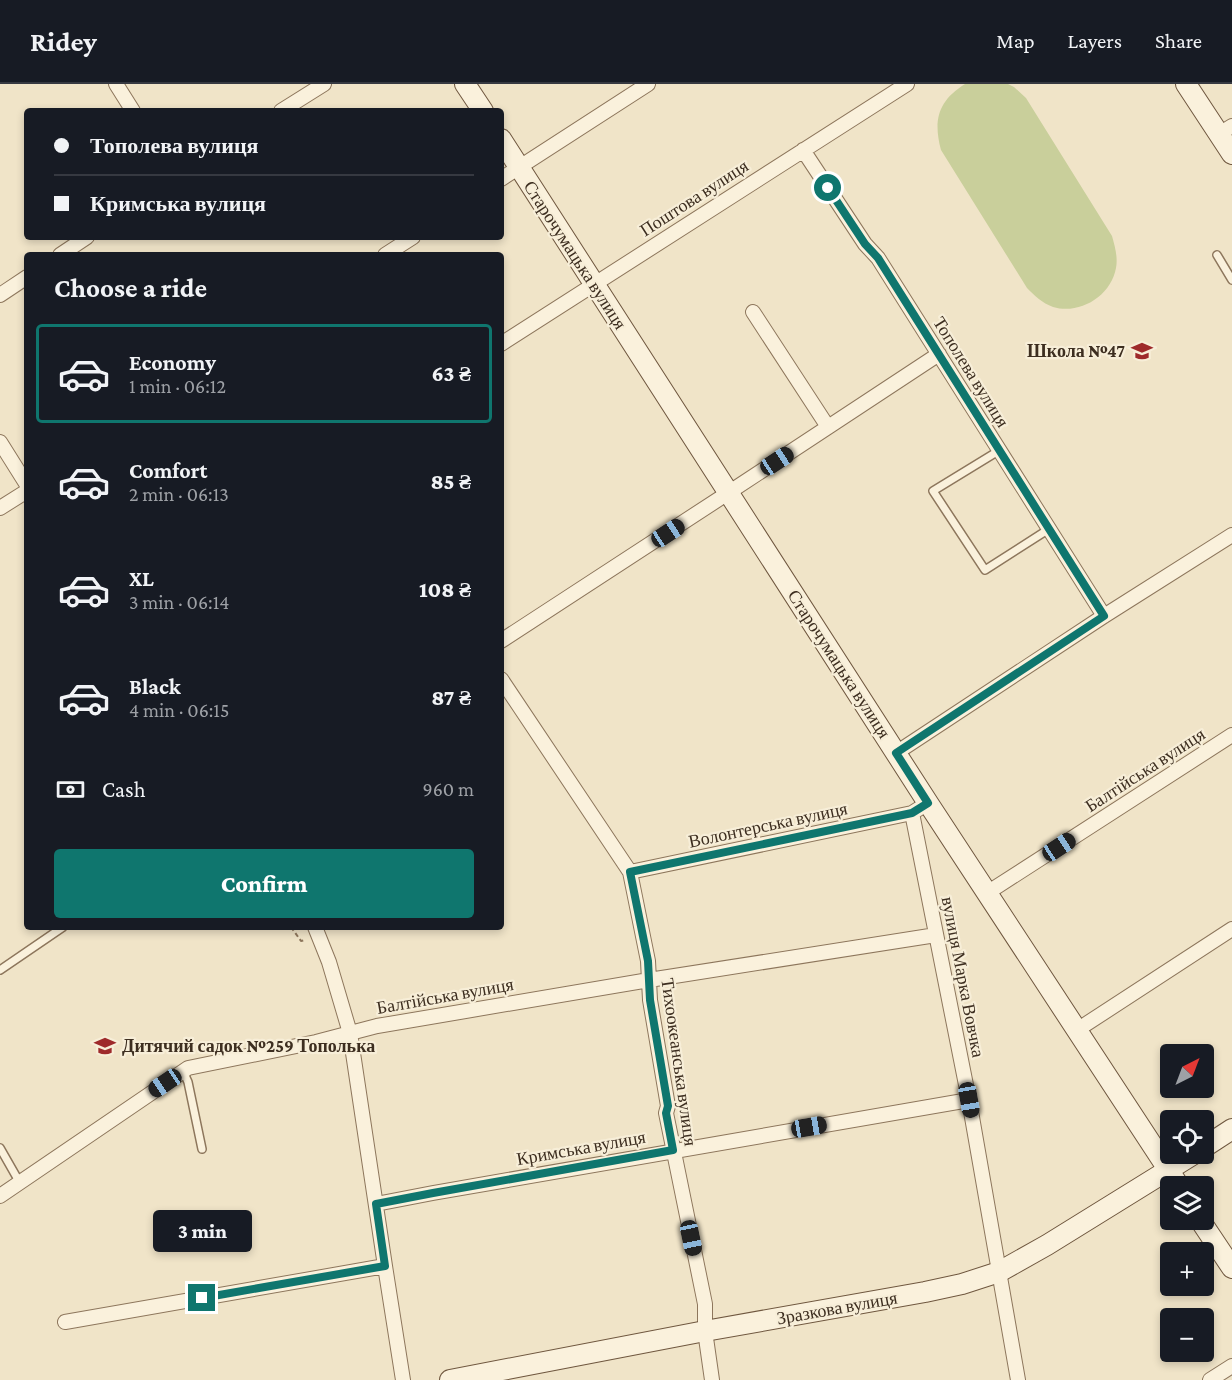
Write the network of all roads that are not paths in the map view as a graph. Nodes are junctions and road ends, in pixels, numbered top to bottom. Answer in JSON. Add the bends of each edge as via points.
{"nodes":[{"id":1,"x":116,"y":84,"type":"edge"},
{"id":2,"x":324,"y":84,"type":"edge"},
{"id":3,"x":465,"y":84,"type":"edge"},
{"id":4,"x":648,"y":84,"type":"edge"},
{"id":5,"x":907,"y":84,"type":"edge"},
{"id":6,"x":1186,"y":84,"type":"edge"},
{"id":7,"x":131,"y":108,"type":"edge"},
{"id":8,"x":286,"y":108,"type":"edge"},
{"id":9,"x":481,"y":108,"type":"edge"},
{"id":10,"x":1226,"y":130,"type":"edge"},
{"id":11,"x":504,"y":144,"type":"edge"},
{"id":12,"x":803,"y":150,"type":"junction"},
{"id":13,"x":1232,"y":154,"type":"edge"},
{"id":14,"x":519,"y":167,"type":"junction"},
{"id":15,"x":504,"y":177,"type":"edge"},
{"id":16,"x":82,"y":240,"type":"edge"},
{"id":17,"x":408,"y":240,"type":"edge"},
{"id":18,"x":64,"y":252,"type":"edge"},
{"id":19,"x":390,"y":252,"type":"edge"},
{"id":20,"x":1217,"y":255,"type":"dead end"},
{"id":21,"x":24,"y":279,"type":"edge"},
{"id":22,"x":1232,"y":280,"type":"edge"},
{"id":23,"x":594,"y":284,"type":"junction"},
{"id":24,"x":0,"y":295,"type":"edge"},
{"id":25,"x":753,"y":312,"type":"dead end"},
{"id":26,"x":504,"y":342,"type":"edge"},
{"id":27,"x":939,"y":354,"type":"junction"},
{"id":28,"x":828,"y":427,"type":"junction"},
{"id":29,"x":0,"y":442,"type":"edge"},
{"id":30,"x":1000,"y":450,"type":"junction"},
{"id":31,"x":24,"y":480,"type":"edge"},
{"id":32,"x":24,"y":493,"type":"edge"},
{"id":33,"x":728,"y":493,"type":"junction"},
{"id":34,"x":0,"y":508,"type":"edge"},
{"id":35,"x":1049,"y":529,"type":"junction"},
{"id":36,"x":1232,"y":535,"type":"edge"},
{"id":37,"x":1104,"y":616,"type":"junction"},
{"id":38,"x":504,"y":639,"type":"edge"},
{"id":39,"x":504,"y":683,"type":"edge"},
{"id":40,"x":1232,"y":735,"type":"edge"},
{"id":41,"x":896,"y":753,"type":"junction"},
{"id":42,"x":920,"y":808,"type":"junction"},
{"id":43,"x":630,"y":872,"type":"junction"},
{"id":44,"x":987,"y":893,"type":"junction"},
{"id":45,"x":1232,"y":929,"type":"edge"},
{"id":46,"x":59,"y":930,"type":"edge"},
{"id":47,"x":316,"y":930,"type":"edge"},
{"id":48,"x":936,"y":934,"type":"junction"},
{"id":49,"x":0,"y":970,"type":"edge"},
{"id":50,"x":649,"y":980,"type":"junction"},
{"id":51,"x":1077,"y":1030,"type":"junction"},
{"id":52,"x":350,"y":1033,"type":"junction"},
{"id":53,"x":183,"y":1071,"type":"junction"},
{"id":54,"x":969,"y":1100,"type":"junction"},
{"id":55,"x":1232,"y":1129,"type":"edge"},
{"id":56,"x":1214,"y":1141,"type":"edge"},
{"id":57,"x":0,"y":1148,"type":"edge"},
{"id":58,"x":202,"y":1149,"type":"dead end"},
{"id":59,"x":673,"y":1150,"type":"junction"},
{"id":60,"x":1185,"y":1164,"type":"edge"},
{"id":61,"x":1172,"y":1176,"type":"edge"},
{"id":62,"x":1175,"y":1176,"type":"edge"},
{"id":63,"x":20,"y":1183,"type":"junction"},
{"id":64,"x":1160,"y":1185,"type":"edge"},
{"id":65,"x":0,"y":1196,"type":"edge"},
{"id":66,"x":376,"y":1204,"type":"junction"},
{"id":67,"x":1207,"y":1230,"type":"edge"},
{"id":68,"x":385,"y":1266,"type":"junction"},
{"id":69,"x":1232,"y":1268,"type":"edge"},
{"id":70,"x":999,"y":1272,"type":"junction"},
{"id":71,"x":65,"y":1322,"type":"dead end"},
{"id":72,"x":705,"y":1331,"type":"junction"},
{"id":73,"x":1232,"y":1366,"type":"edge"},
{"id":74,"x":403,"y":1380,"type":"edge"},
{"id":75,"x":450,"y":1380,"type":"edge"},
{"id":76,"x":712,"y":1380,"type":"edge"},
{"id":77,"x":1018,"y":1380,"type":"edge"},
{"id":78,"x":1210,"y":1380,"type":"edge"}],
"edges":[{"from":1,"to":7,"type":"street"},
{"from":2,"to":8,"type":"street"},
{"from":3,"to":9,"type":"street"},
{"from":4,"to":14,"type":"street"},
{"from":5,"to":12,"type":"street","name":"Поштова вулиця"},
{"from":6,"to":10,"type":"street"},
{"from":10,"to":13,"type":"street"},
{"from":11,"to":14,"type":"street","name":"Старочумацька вулиця"},
{"from":12,"to":23,"type":"street","name":"Поштова вулиця"},
{"from":12,"to":27,"type":"street","name":"Тополева вулиця"},
{"from":14,"to":15,"type":"street"},
{"from":14,"to":23,"type":"street","name":"Старочумацька вулиця"},
{"from":16,"to":18,"type":"street"},
{"from":17,"to":19,"type":"street"},
{"from":20,"to":22,"type":"lane"},
{"from":21,"to":24,"type":"street"},
{"from":23,"to":26,"type":"street","name":"Поштова вулиця"},
{"from":23,"to":33,"type":"street","name":"Старочумацька вулиця"},
{"from":25,"to":28,"type":"street"},
{"from":27,"to":28,"type":"street"},
{"from":27,"to":30,"type":"street","name":"Тополева вулиця"},
{"from":28,"to":33,"type":"street"},
{"from":29,"to":31,"type":"street"},
{"from":30,"to":35,"type":"street","name":"Тополева вулиця"},
{"from":30,"to":35,"type":"lane","via":[[933,491],[985,570]]},
{"from":32,"to":34,"type":"street"},
{"from":33,"to":38,"type":"street"},
{"from":33,"to":41,"type":"street","name":"Старочумацька вулиця"},
{"from":35,"to":37,"type":"street","name":"Тополева вулиця"},
{"from":36,"to":37,"type":"street"},
{"from":37,"to":41,"type":"street"},
{"from":39,"to":43,"type":"street","name":"Тихоокеанська вулиця"},
{"from":40,"to":44,"type":"street","name":"Балтійська вулиця"},
{"from":41,"to":42,"type":"street","name":"Старочумацька вулиця"},
{"from":42,"to":43,"type":"street","name":"Волонтерська вулиця"},
{"from":42,"to":44,"type":"street","name":"Старочумацька вулиця"},
{"from":42,"to":48,"type":"street","name":"вулиця Марка Вовчка"},
{"from":43,"to":50,"type":"street","name":"Тихоокеанська вулиця"},
{"from":44,"to":51,"type":"street","name":"Старочумацька вулиця"},
{"from":45,"to":51,"type":"street"},
{"from":46,"to":49,"type":"lane"},
{"from":47,"to":52,"type":"street"},
{"from":48,"to":50,"type":"street","name":"Балтійська вулиця"},
{"from":48,"to":54,"type":"street","name":"вулиця Марка Вовчка"},
{"from":50,"to":52,"type":"street","name":"Балтійська вулиця"},
{"from":50,"to":59,"type":"street","name":"Тихоокеанська вулиця"},
{"from":51,"to":61,"type":"street","name":"Старочумацька вулиця"},
{"from":52,"to":53,"type":"street","name":"Балтійська вулиця"},
{"from":52,"to":66,"type":"street"},
{"from":53,"to":58,"type":"lane"},
{"from":53,"to":63,"type":"street","name":"Балтійська вулиця"},
{"from":54,"to":59,"type":"street","name":"Кримська вулиця"},
{"from":54,"to":70,"type":"street","name":"вулиця Марка Вовчка"},
{"from":55,"to":56,"type":"street"},
{"from":57,"to":63,"type":"lane"},
{"from":59,"to":66,"type":"street","name":"Кримська вулиця"},
{"from":59,"to":72,"type":"street","name":"Тихоокеанська вулиця","via":[[705,1304]]},
{"from":60,"to":62,"type":"street","name":"Зразкова вулиця"},
{"from":63,"to":65,"type":"street","name":"Балтійська вулиця"},
{"from":64,"to":70,"type":"street","name":"Зразкова вулиця"},
{"from":66,"to":68,"type":"street"},
{"from":67,"to":69,"type":"street"},
{"from":68,"to":71,"type":"street"},
{"from":68,"to":74,"type":"street"},
{"from":70,"to":72,"type":"street","name":"Зразкова вулиця","via":[[925,1292]]},
{"from":70,"to":77,"type":"street","name":"вулиця Марка Вовчка"},
{"from":72,"to":75,"type":"street","name":"Зразкова вулиця"},
{"from":72,"to":76,"type":"street","name":"Тихоокеанська вулиця"},
{"from":73,"to":78,"type":"street"}]}
